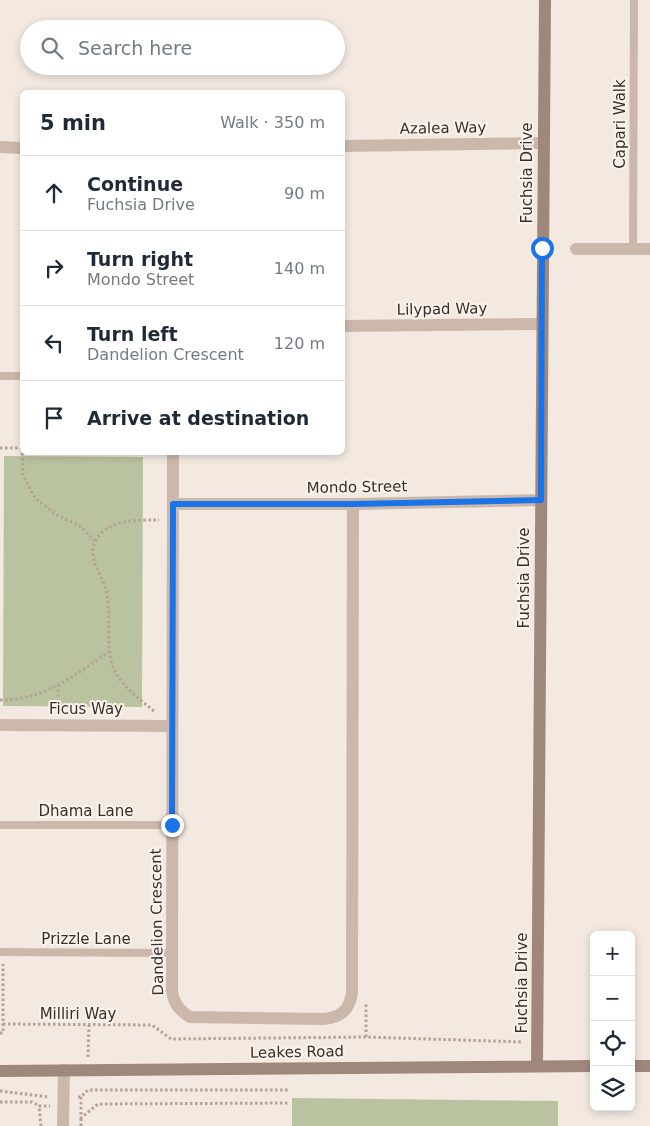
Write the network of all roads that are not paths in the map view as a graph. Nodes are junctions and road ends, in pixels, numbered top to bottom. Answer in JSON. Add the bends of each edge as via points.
{"nodes":[{"id":1,"x":545,"y":0,"type":"edge"},
{"id":2,"x":634,"y":0,"type":"edge"},
{"id":3,"x":543,"y":144,"type":"junction"},
{"id":4,"x":345,"y":146,"type":"edge"},
{"id":5,"x":0,"y":148,"type":"edge"},
{"id":6,"x":20,"y":148,"type":"edge"},
{"id":7,"x":576,"y":248,"type":"dead end"},
{"id":8,"x":633,"y":248,"type":"junction"},
{"id":9,"x":650,"y":249,"type":"edge"},
{"id":10,"x":542,"y":324,"type":"junction"},
{"id":11,"x":345,"y":326,"type":"edge"},
{"id":12,"x":0,"y":376,"type":"edge"},
{"id":13,"x":20,"y":376,"type":"edge"},
{"id":14,"x":173,"y":455,"type":"edge"},
{"id":15,"x":541,"y":500,"type":"junction"},
{"id":16,"x":173,"y":504,"type":"junction"},
{"id":17,"x":353,"y":504,"type":"junction"},
{"id":18,"x":0,"y":725,"type":"edge"},
{"id":19,"x":172,"y":726,"type":"junction"},
{"id":20,"x":0,"y":825,"type":"edge"},
{"id":21,"x":172,"y":825,"type":"junction"},
{"id":22,"x":2,"y":952,"type":"edge"},
{"id":23,"x":172,"y":952,"type":"junction"},
{"id":24,"x":537,"y":1066,"type":"junction"},
{"id":25,"x":590,"y":1066,"type":"edge"},
{"id":26,"x":635,"y":1066,"type":"edge"},
{"id":27,"x":650,"y":1066,"type":"edge"},
{"id":28,"x":64,"y":1070,"type":"junction"},
{"id":29,"x":0,"y":1071,"type":"edge"},
{"id":30,"x":63,"y":1126,"type":"edge"}],
"edges":[{"from":1,"to":3,"type":"street","name":"Fuchsia Drive"},
{"from":2,"to":8,"type":"lane","name":"Capari Walk"},
{"from":3,"to":4,"type":"street","name":"Azalea Way"},
{"from":3,"to":10,"type":"street","name":"Fuchsia Drive"},
{"from":5,"to":6,"type":"street"},
{"from":7,"to":8,"type":"street"},
{"from":8,"to":9,"type":"street"},
{"from":10,"to":11,"type":"street","name":"Lilypad Way"},
{"from":10,"to":15,"type":"street","name":"Fuchsia Drive"},
{"from":12,"to":13,"type":"lane"},
{"from":14,"to":16,"type":"street","name":"Dandelion Crescent"},
{"from":15,"to":17,"type":"street","name":"Mondo Street"},
{"from":15,"to":24,"type":"street","name":"Fuchsia Drive"},
{"from":16,"to":17,"type":"street","name":"Mondo Street"},
{"from":16,"to":19,"type":"street","name":"Dandelion Crescent"},
{"from":17,"to":23,"type":"street","name":"Dandelion Crescent","via":[[350,1005],[343,1014],[324,1019],[190,1017],[180,1011],[174,1001]]},
{"from":18,"to":19,"type":"street","name":"Ficus Way"},
{"from":19,"to":21,"type":"street","name":"Dandelion Crescent"},
{"from":20,"to":21,"type":"lane","name":"Dhama Lane"},
{"from":21,"to":23,"type":"street","name":"Dandelion Crescent"},
{"from":22,"to":23,"type":"lane","name":"Prizzle Lane"},
{"from":24,"to":25,"type":"street","name":"Leakes Road"},
{"from":24,"to":28,"type":"street","name":"Leakes Road"},
{"from":26,"to":27,"type":"street"},
{"from":28,"to":29,"type":"street","name":"Leakes Road"},
{"from":28,"to":30,"type":"street"}]}
